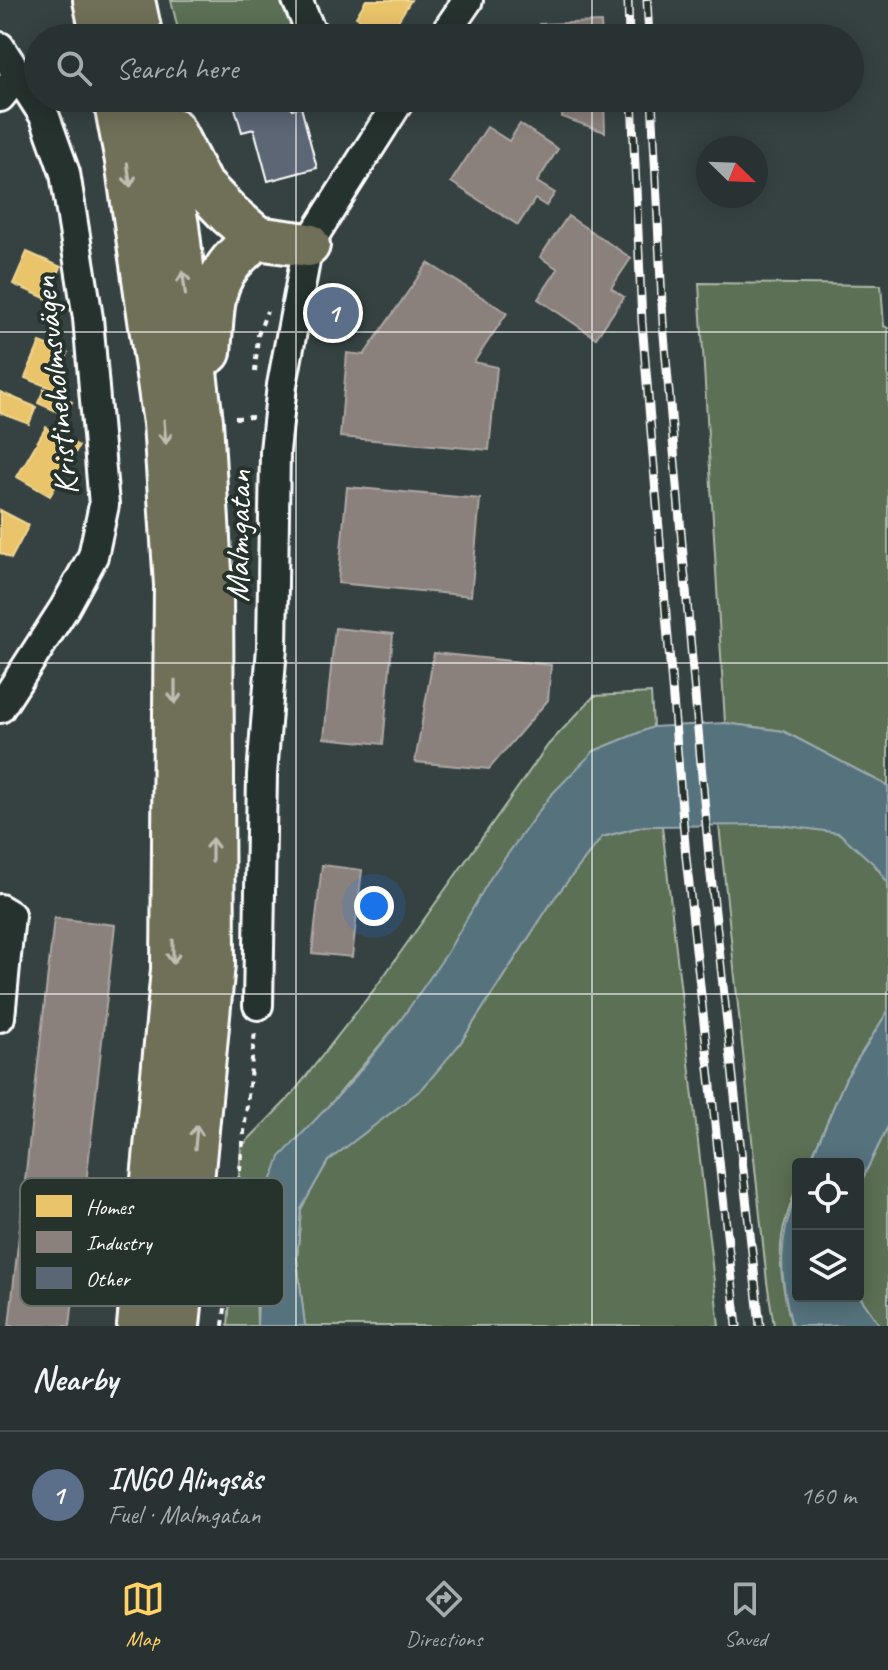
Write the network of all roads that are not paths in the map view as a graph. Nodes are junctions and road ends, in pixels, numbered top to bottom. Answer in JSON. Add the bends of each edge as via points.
{"nodes":[{"id":1,"x":95,"y":0,"type":"edge"},
{"id":2,"x":133,"y":0,"type":"edge"},
{"id":3,"x":297,"y":0,"type":"edge"},
{"id":4,"x":468,"y":0,"type":"edge"},
{"id":5,"x":100,"y":24,"type":"edge"},
{"id":6,"x":138,"y":24,"type":"edge"},
{"id":7,"x":307,"y":24,"type":"edge"},
{"id":8,"x":452,"y":24,"type":"edge"},
{"id":9,"x":0,"y":47,"type":"edge"},
{"id":10,"x":19,"y":74,"type":"junction"},
{"id":11,"x":24,"y":82,"type":"edge"},
{"id":12,"x":0,"y":97,"type":"edge"},
{"id":13,"x":42,"y":112,"type":"edge"},
{"id":14,"x":118,"y":112,"type":"edge"},
{"id":15,"x":157,"y":112,"type":"edge"},
{"id":16,"x":162,"y":112,"type":"edge"},
{"id":17,"x":391,"y":112,"type":"edge"},
{"id":18,"x":257,"y":238,"type":"junction"},
{"id":19,"x":308,"y":245,"type":"junction"},
{"id":20,"x":201,"y":421,"type":"junction"},
{"id":21,"x":0,"y":708,"type":"edge"},
{"id":22,"x":0,"y":909,"type":"edge"},
{"id":23,"x":258,"y":1005,"type":"road end"},
{"id":24,"x":0,"y":1017,"type":"edge"},
{"id":25,"x":153,"y":1178,"type":"edge"},
{"id":26,"x":192,"y":1178,"type":"edge"},
{"id":27,"x":141,"y":1306,"type":"edge"},
{"id":28,"x":180,"y":1306,"type":"edge"},
{"id":29,"x":139,"y":1326,"type":"edge"},
{"id":30,"x":178,"y":1326,"type":"edge"}],
"edges":[{"from":1,"to":5,"type":"highway"},
{"from":2,"to":6,"type":"highway"},
{"from":3,"to":7,"type":"street"},
{"from":4,"to":8,"type":"street"},
{"from":9,"to":10,"type":"street","name":"Kristineholmsvägen"},
{"from":10,"to":11,"type":"street","name":"Kristineholmsvägen"},
{"from":10,"to":12,"type":"street"},
{"from":13,"to":21,"type":"street","name":"Kristineholmsvägen","via":[[65,173],[88,318],[104,505],[93,556]]},
{"from":14,"to":25,"type":"highway","one_way":true,"via":[[165,423],[176,585],[173,970]]},
{"from":20,"to":15,"type":"highway","one_way":true},
{"from":16,"to":18,"type":"highway","via":[[200,184]]},
{"from":17,"to":19,"type":"street","name":"Malmgatan"},
{"from":18,"to":19,"type":"highway"},
{"from":18,"to":20,"type":"highway","via":[[220,273]]},
{"from":19,"to":23,"type":"street","name":"Malmgatan","via":[[275,451]]},
{"from":26,"to":20,"type":"highway","one_way":true,"via":[[213,964],[211,588]]},
{"from":22,"to":24,"type":"street","via":[[10,915]]},
{"from":27,"to":29,"type":"highway","one_way":true},
{"from":30,"to":28,"type":"highway","one_way":true}]}
